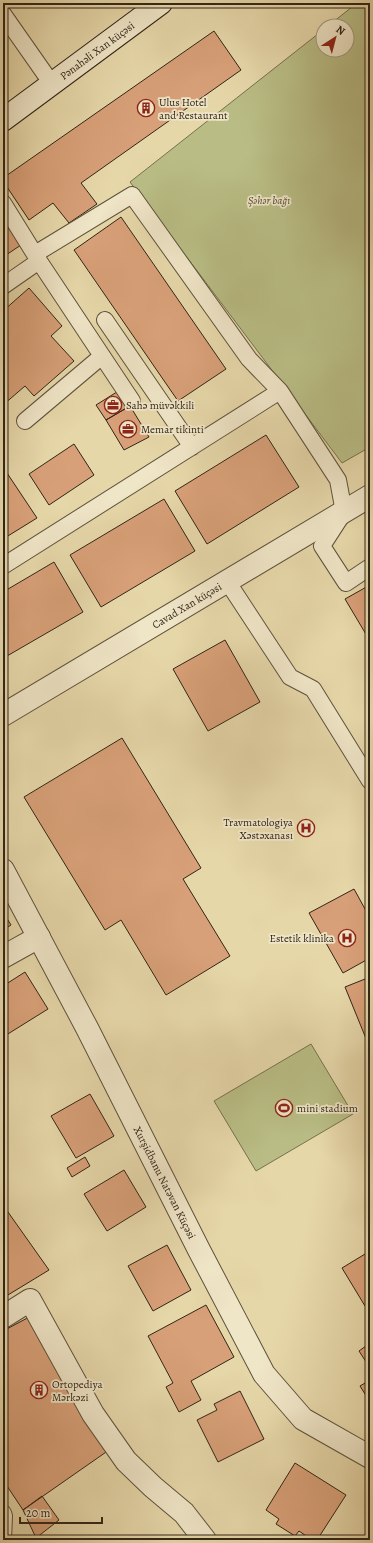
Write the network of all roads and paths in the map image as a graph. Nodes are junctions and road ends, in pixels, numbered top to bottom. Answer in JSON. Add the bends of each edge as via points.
{"nodes":[{"id":1,"x":161,"y":3,"type":"edge"},
{"id":2,"x":3,"y":14,"type":"edge"},
{"id":3,"x":52,"y":84,"type":"junction"},
{"id":4,"x":3,"y":120,"type":"edge"},
{"id":5,"x":3,"y":203,"type":"edge"},
{"id":6,"x":37,"y":257,"type":"junction"},
{"id":7,"x":3,"y":286,"type":"edge"},
{"id":8,"x":105,"y":320,"type":"dead end"},
{"id":9,"x":102,"y":356,"type":"junction"},
{"id":10,"x":280,"y":391,"type":"junction"},
{"id":11,"x":132,"y":401,"type":"dead end"},
{"id":12,"x":25,"y":421,"type":"dead end"},
{"id":13,"x":192,"y":448,"type":"junction"},
{"id":14,"x":370,"y":496,"type":"edge"},
{"id":15,"x":344,"y":512,"type":"junction"},
{"id":16,"x":3,"y":566,"type":"edge"},
{"id":17,"x":370,"y":567,"type":"edge"},
{"id":18,"x":228,"y":581,"type":"junction"},
{"id":19,"x":3,"y":715,"type":"edge"},
{"id":20,"x":370,"y":781,"type":"edge"},
{"id":21,"x":3,"y":870,"type":"edge"},
{"id":22,"x":39,"y":937,"type":"junction"},
{"id":23,"x":3,"y":958,"type":"edge"},
{"id":24,"x":3,"y":1317,"type":"edge"},
{"id":25,"x":370,"y":1457,"type":"edge"},
{"id":26,"x":3,"y":1512,"type":"edge"},
{"id":27,"x":3,"y":1540,"type":"edge"},
{"id":28,"x":205,"y":1540,"type":"edge"}],
"edges":[{"from":1,"to":3,"type":"street","name":"Pənahəli Xan küçəsi"},
{"from":2,"to":3,"type":"lane","name":"Pənahəli Xan küçəsi"},
{"from":3,"to":4,"type":"street","name":"Pənahəli Xan küçəsi"},
{"from":5,"to":6,"type":"lane"},
{"from":6,"to":7,"type":"lane"},
{"from":6,"to":9,"type":"lane"},
{"from":6,"to":10,"type":"lane","via":[[132,195],[249,359]]},
{"from":8,"to":13,"type":"lane"},
{"from":9,"to":11,"type":"lane"},
{"from":9,"to":12,"type":"lane"},
{"from":10,"to":13,"type":"lane"},
{"from":10,"to":15,"type":"lane","via":[[338,480]]},
{"from":13,"to":16,"type":"lane"},
{"from":14,"to":15,"type":"street","name":"Cavad Xan küçəsi"},
{"from":15,"to":17,"type":"lane","via":[[322,546],[346,583]]},
{"from":15,"to":18,"type":"street","name":"Cavad Xan küçəsi"},
{"from":18,"to":19,"type":"street","name":"Cavad Xan küçəsi"},
{"from":18,"to":20,"type":"lane","via":[[290,677],[313,689]]},
{"from":21,"to":22,"type":"street","name":"Xurşidbanu Natəvan Küçəsi"},
{"from":22,"to":23,"type":"street"},
{"from":22,"to":25,"type":"street","name":"Xurşidbanu Natəvan Küçəsi","via":[[264,1374],[304,1419]]},
{"from":24,"to":28,"type":"street","via":[[30,1300],[93,1414],[126,1461],[184,1513]]},
{"from":26,"to":27,"type":"lane"}]}
